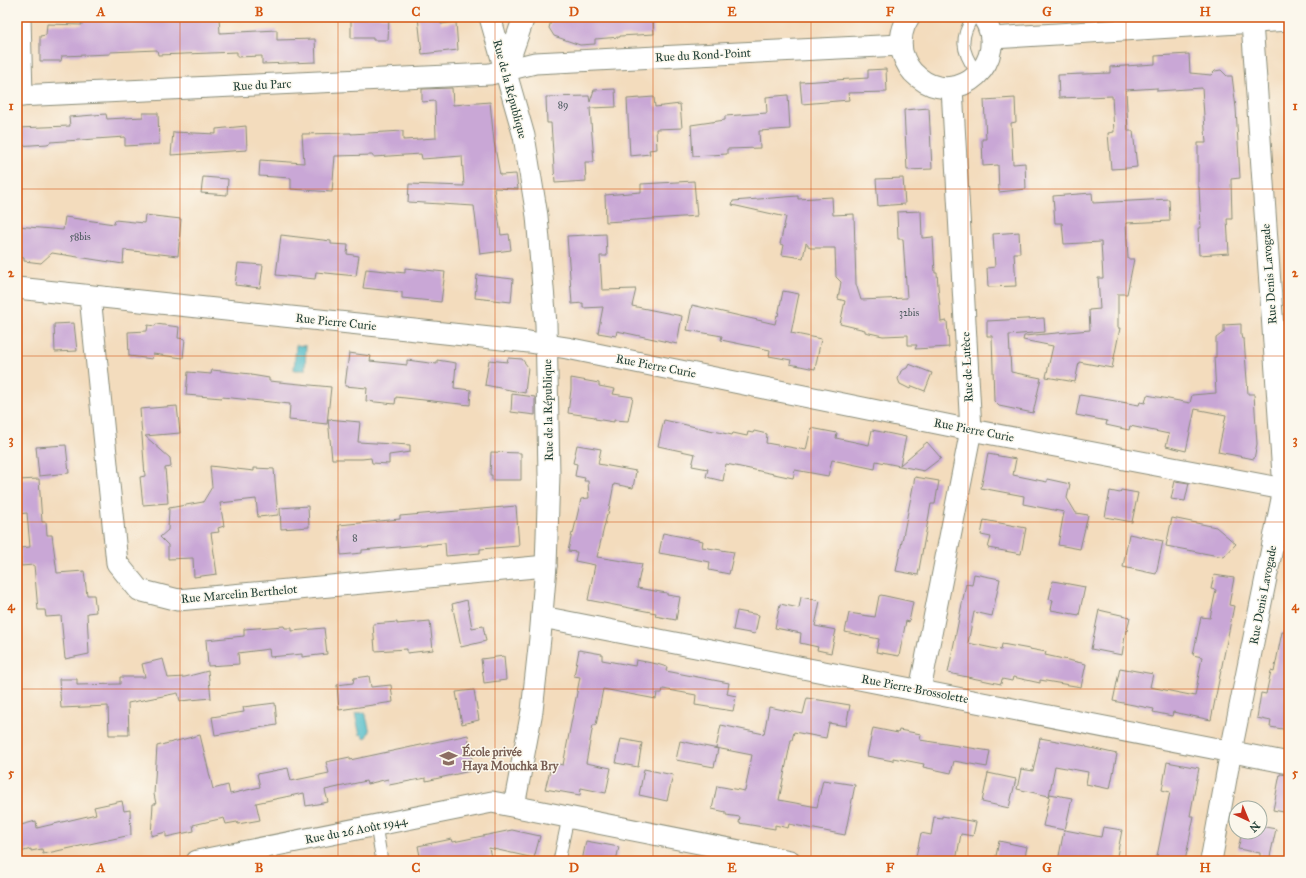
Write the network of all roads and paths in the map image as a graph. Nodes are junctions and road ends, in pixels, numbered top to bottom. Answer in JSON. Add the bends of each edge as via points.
{"nodes":[{"id":1,"x":20,"y":17,"type":"edge"},
{"id":2,"x":490,"y":17,"type":"edge"},
{"id":3,"x":524,"y":17,"type":"edge"},
{"id":4,"x":909,"y":17,"type":"edge"},
{"id":5,"x":973,"y":17,"type":"edge"},
{"id":6,"x":984,"y":17,"type":"edge"},
{"id":7,"x":1250,"y":20,"type":"edge"},
{"id":8,"x":1289,"y":20,"type":"edge"},
{"id":9,"x":992,"y":38,"type":"junction"},
{"id":10,"x":901,"y":45,"type":"junction"},
{"id":11,"x":506,"y":69,"type":"junction"},
{"id":12,"x":975,"y":70,"type":"dead end"},
{"id":13,"x":952,"y":88,"type":"junction"},
{"id":14,"x":20,"y":96,"type":"edge"},
{"id":15,"x":17,"y":288,"type":"edge"},
{"id":16,"x":90,"y":296,"type":"junction"},
{"id":17,"x":546,"y":345,"type":"junction"},
{"id":18,"x":971,"y":430,"type":"junction"},
{"id":19,"x":1286,"y":490,"type":"edge"},
{"id":20,"x":546,"y":566,"type":"junction"},
{"id":21,"x":542,"y":617,"type":"junction"},
{"id":22,"x":920,"y":690,"type":"junction"},
{"id":23,"x":1231,"y":751,"type":"junction"},
{"id":24,"x":1289,"y":762,"type":"edge"},
{"id":25,"x":514,"y":806,"type":"junction"},
{"id":26,"x":568,"y":818,"type":"junction"},
{"id":27,"x":376,"y":826,"type":"junction"},
{"id":28,"x":197,"y":861,"type":"edge"},
{"id":29,"x":382,"y":861,"type":"edge"},
{"id":30,"x":559,"y":861,"type":"edge"},
{"id":31,"x":790,"y":861,"type":"edge"},
{"id":32,"x":1211,"y":861,"type":"edge"}],
"edges":[{"from":1,"to":14,"type":"street"},
{"from":2,"to":11,"type":"street","name":"Rue de la République"},
{"from":3,"to":11,"type":"street"},
{"from":4,"to":10,"type":"street","via":[[902,32]]},
{"from":5,"to":12,"type":"lane","via":[[965,30],[964,48],[968,61]]},
{"from":6,"to":9,"type":"street"},
{"from":7,"to":8,"type":"street"},
{"from":7,"to":9,"type":"street"},
{"from":7,"to":19,"type":"street","name":"Rue Denis Lavogade"},
{"from":9,"to":13,"type":"street","via":[[991,52],[986,65],[977,76],[965,84]]},
{"from":10,"to":11,"type":"street","name":"Rue du Rond-Point","via":[[535,63]]},
{"from":10,"to":13,"type":"street","via":[[904,60],[923,82],[937,87]]},
{"from":11,"to":14,"type":"street","name":"Rue du Parc","via":[[490,74]]},
{"from":11,"to":17,"type":"street","name":"Rue de la République","via":[[524,136],[537,216]]},
{"from":13,"to":18,"type":"street","name":"Rue de Lutèce"},
{"from":15,"to":16,"type":"street","name":"Rue Pierre Curie"},
{"from":16,"to":17,"type":"street","name":"Rue Pierre Curie"},
{"from":16,"to":20,"type":"street","name":"Rue Marcelin Berthelot","via":[[117,563],[139,590],[178,600]]},
{"from":17,"to":18,"type":"street","name":"Rue Pierre Curie"},
{"from":17,"to":20,"type":"street","name":"Rue de la République","via":[[549,475]]},
{"from":18,"to":19,"type":"street","name":"Rue Pierre Curie"},
{"from":18,"to":22,"type":"street","name":"Rue de Lutèce"},
{"from":19,"to":23,"type":"street","name":"Rue Denis Lavogade"},
{"from":20,"to":21,"type":"street","name":"Rue de la République"},
{"from":21,"to":22,"type":"street","name":"Rue Pierre Brossolette"},
{"from":21,"to":25,"type":"street","name":"Rue de la République","via":[[532,711]]},
{"from":22,"to":23,"type":"street","name":"Rue Pierre Brossolette"},
{"from":23,"to":24,"type":"street","name":"Rue Pierre Brossolette"},
{"from":23,"to":32,"type":"street","name":"Rue Denis Lavogade"},
{"from":25,"to":26,"type":"street","name":"Rue du 26 Août 1944"},
{"from":25,"to":27,"type":"street","name":"Rue du 26 Août 1944","via":[[492,802]]},
{"from":26,"to":30,"type":"lane"},
{"from":26,"to":31,"type":"street","name":"Rue du 26 Août 1944"},
{"from":27,"to":28,"type":"street","name":"Rue du 26 Août 1944"},
{"from":27,"to":29,"type":"lane"}]}
